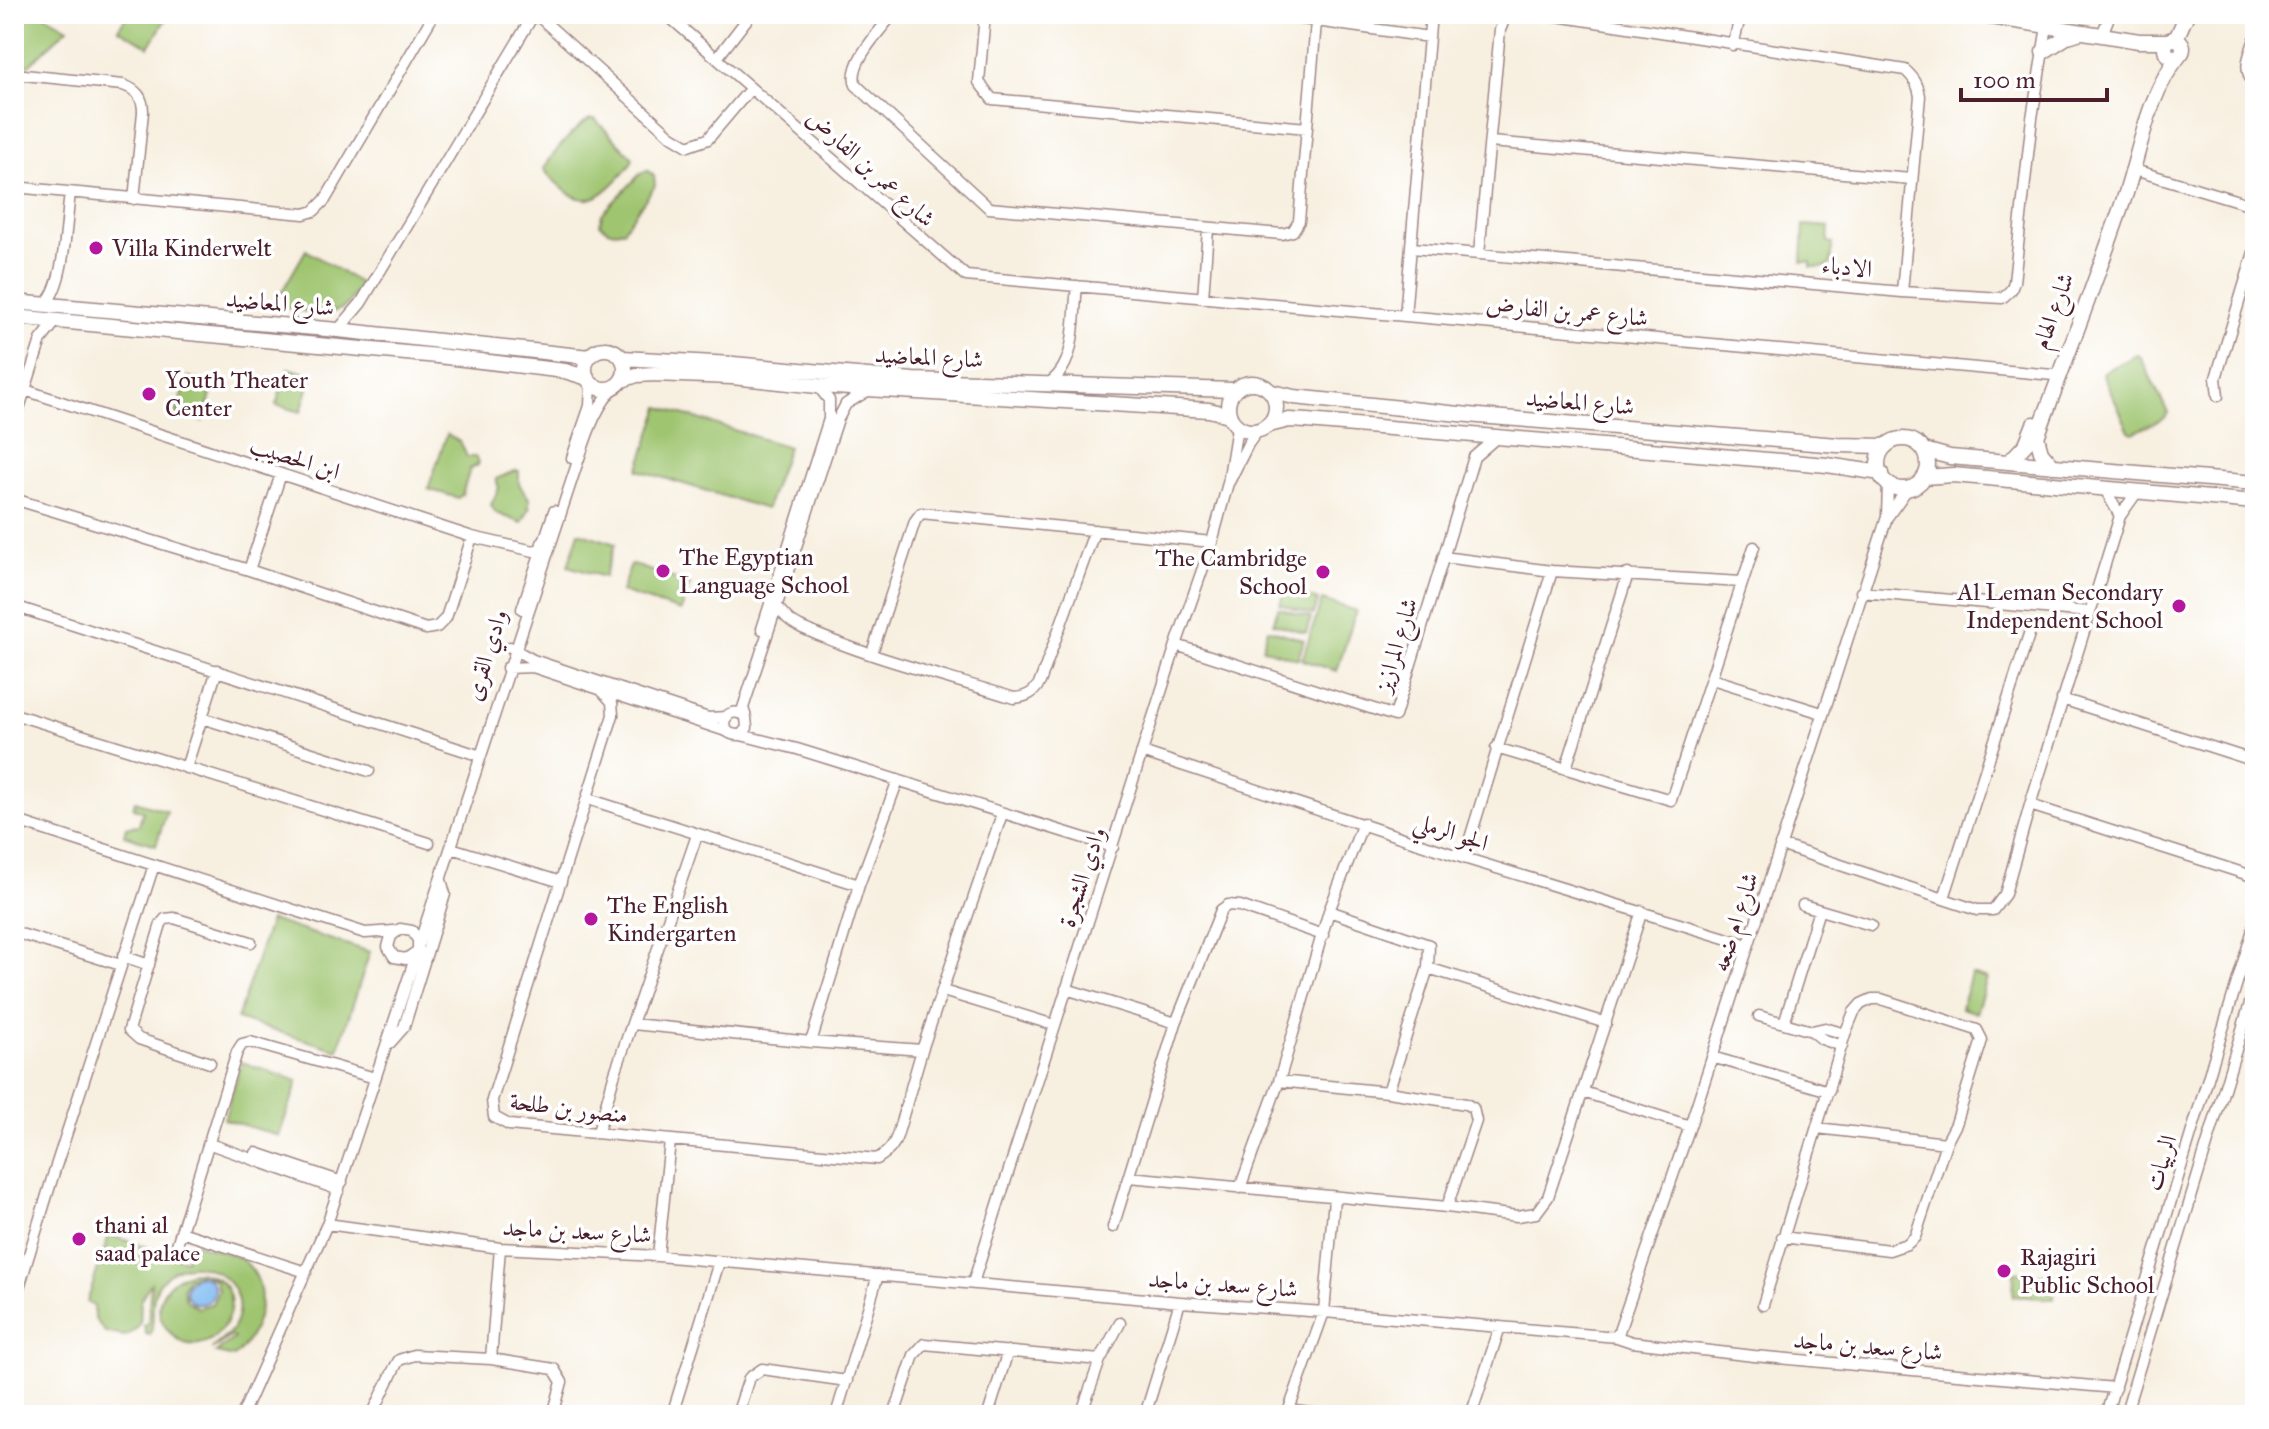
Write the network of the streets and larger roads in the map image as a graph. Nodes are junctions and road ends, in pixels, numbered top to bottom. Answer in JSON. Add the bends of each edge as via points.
{"nodes":[{"id":1,"x":434,"y":14,"type":"edge"},
{"id":2,"x":535,"y":14,"type":"edge"},
{"id":3,"x":666,"y":14,"type":"edge"},
{"id":4,"x":751,"y":14,"type":"edge"},
{"id":5,"x":893,"y":14,"type":"edge"},
{"id":6,"x":985,"y":14,"type":"edge"},
{"id":7,"x":1267,"y":14,"type":"edge"},
{"id":8,"x":1431,"y":14,"type":"edge"},
{"id":9,"x":1512,"y":14,"type":"edge"},
{"id":10,"x":1544,"y":14,"type":"edge"},
{"id":11,"x":1741,"y":14,"type":"edge"},
{"id":12,"x":1972,"y":14,"type":"edge"},
{"id":13,"x":2110,"y":14,"type":"edge"},
{"id":14,"x":2186,"y":19,"type":"edge"},
{"id":15,"x":1316,"y":22,"type":"junction"},
{"id":16,"x":2047,"y":26,"type":"junction"},
{"id":17,"x":2081,"y":32,"type":"junction"},
{"id":18,"x":2102,"y":35,"type":"junction"},
{"id":19,"x":1429,"y":37,"type":"junction"},
{"id":20,"x":2255,"y":39,"type":"edge"},
{"id":21,"x":1733,"y":45,"type":"junction"},
{"id":22,"x":2170,"y":50,"type":"junction"},
{"id":23,"x":2043,"y":52,"type":"junction"},
{"id":24,"x":717,"y":58,"type":"junction"},
{"id":25,"x":14,"y":74,"type":"edge"},
{"id":26,"x":2255,"y":87,"type":"edge"},
{"id":27,"x":751,"y":88,"type":"junction"},
{"id":28,"x":1307,"y":128,"type":"junction"},
{"id":29,"x":1491,"y":142,"type":"junction"},
{"id":30,"x":2131,"y":169,"type":"junction"},
{"id":31,"x":1911,"y":179,"type":"junction"},
{"id":32,"x":14,"y":187,"type":"edge"},
{"id":33,"x":70,"y":193,"type":"junction"},
{"id":34,"x":134,"y":199,"type":"junction"},
{"id":35,"x":2255,"y":206,"type":"edge"},
{"id":36,"x":1208,"y":229,"type":"junction"},
{"id":37,"x":1412,"y":248,"type":"junction"},
{"id":38,"x":2255,"y":249,"type":"edge"},
{"id":39,"x":1479,"y":254,"type":"junction"},
{"id":40,"x":57,"y":285,"type":"junction"},
{"id":41,"x":1077,"y":286,"type":"junction"},
{"id":42,"x":1902,"y":292,"type":"junction"},
{"id":43,"x":1203,"y":298,"type":"junction"},
{"id":44,"x":14,"y":302,"type":"edge"},
{"id":45,"x":361,"y":303,"type":"junction"},
{"id":46,"x":42,"y":305,"type":"junction"},
{"id":47,"x":72,"y":307,"type":"junction"},
{"id":48,"x":1405,"y":316,"type":"junction"},
{"id":49,"x":20,"y":318,"type":"edge"},
{"id":50,"x":57,"y":320,"type":"junction"},
{"id":51,"x":338,"y":330,"type":"junction"},
{"id":52,"x":370,"y":334,"type":"junction"},
{"id":53,"x":41,"y":340,"type":"junction"},
{"id":54,"x":589,"y":357,"type":"junction"},
{"id":55,"x":622,"y":358,"type":"junction"},
{"id":56,"x":1067,"y":363,"type":"junction"},
{"id":57,"x":2053,"y":375,"type":"junction"},
{"id":58,"x":589,"y":381,"type":"junction"},
{"id":59,"x":619,"y":383,"type":"junction"},
{"id":60,"x":1046,"y":385,"type":"junction"},
{"id":61,"x":818,"y":386,"type":"junction"},
{"id":62,"x":1084,"y":387,"type":"junction"},
{"id":63,"x":871,"y":389,"type":"junction"},
{"id":64,"x":25,"y":390,"type":"junction"},
{"id":65,"x":1234,"y":390,"type":"junction"},
{"id":66,"x":1272,"y":392,"type":"junction"},
{"id":67,"x":2218,"y":396,"type":"dead end"},
{"id":68,"x":1233,"y":421,"type":"junction"},
{"id":69,"x":14,"y":424,"type":"edge"},
{"id":70,"x":1264,"y":427,"type":"junction"},
{"id":71,"x":1461,"y":435,"type":"junction"},
{"id":72,"x":1497,"y":438,"type":"junction"},
{"id":73,"x":1886,"y":446,"type":"junction"},
{"id":74,"x":1924,"y":450,"type":"junction"},
{"id":75,"x":1474,"y":457,"type":"junction"},
{"id":76,"x":2009,"y":462,"type":"junction"},
{"id":77,"x":2053,"y":466,"type":"junction"},
{"id":78,"x":281,"y":474,"type":"junction"},
{"id":79,"x":1924,"y":477,"type":"junction"},
{"id":80,"x":1884,"y":478,"type":"junction"},
{"id":81,"x":1228,"y":483,"type":"junction"},
{"id":82,"x":2255,"y":483,"type":"edge"},
{"id":83,"x":1908,"y":488,"type":"junction"},
{"id":84,"x":2105,"y":489,"type":"junction"},
{"id":85,"x":2137,"y":492,"type":"junction"},
{"id":86,"x":14,"y":499,"type":"edge"},
{"id":87,"x":2255,"y":502,"type":"edge"},
{"id":88,"x":2120,"y":516,"type":"junction"},
{"id":89,"x":1887,"y":517,"type":"junction"},
{"id":90,"x":1095,"y":530,"type":"junction"},
{"id":91,"x":472,"y":537,"type":"junction"},
{"id":92,"x":543,"y":542,"type":"junction"},
{"id":93,"x":1212,"y":542,"type":"junction"},
{"id":94,"x":508,"y":547,"type":"junction"},
{"id":95,"x":1754,"y":547,"type":"dead end"},
{"id":96,"x":1443,"y":557,"type":"junction"},
{"id":97,"x":249,"y":570,"type":"junction"},
{"id":98,"x":533,"y":571,"type":"junction"},
{"id":99,"x":1552,"y":571,"type":"junction"},
{"id":100,"x":1628,"y":574,"type":"junction"},
{"id":101,"x":1742,"y":582,"type":"junction"},
{"id":102,"x":1861,"y":592,"type":"junction"},
{"id":103,"x":14,"y":606,"type":"edge"},
{"id":104,"x":777,"y":606,"type":"junction"},
{"id":105,"x":2089,"y":612,"type":"junction"},
{"id":106,"x":799,"y":626,"type":"junction"},
{"id":107,"x":2031,"y":628,"type":"dead end"},
{"id":108,"x":768,"y":631,"type":"junction"},
{"id":109,"x":1176,"y":645,"type":"junction"},
{"id":110,"x":513,"y":648,"type":"junction"},
{"id":111,"x":872,"y":653,"type":"junction"},
{"id":112,"x":507,"y":668,"type":"junction"},
{"id":113,"x":217,"y":670,"type":"junction"},
{"id":114,"x":1712,"y":679,"type":"junction"},
{"id":115,"x":602,"y":691,"type":"junction"},
{"id":116,"x":2062,"y":699,"type":"junction"},
{"id":117,"x":638,"y":703,"type":"junction"},
{"id":118,"x":1822,"y":713,"type":"junction"},
{"id":119,"x":14,"y":714,"type":"edge"},
{"id":120,"x":613,"y":715,"type":"junction"},
{"id":121,"x":730,"y":715,"type":"junction"},
{"id":122,"x":202,"y":718,"type":"junction"},
{"id":123,"x":747,"y":720,"type":"junction"},
{"id":124,"x":726,"y":731,"type":"junction"},
{"id":125,"x":741,"y":735,"type":"junction"},
{"id":126,"x":1496,"y":748,"type":"junction"},
{"id":127,"x":797,"y":749,"type":"junction"},
{"id":128,"x":1142,"y":752,"type":"junction"},
{"id":129,"x":478,"y":755,"type":"junction"},
{"id":130,"x":2255,"y":761,"type":"edge"},
{"id":131,"x":186,"y":768,"type":"junction"},
{"id":132,"x":1566,"y":768,"type":"junction"},
{"id":133,"x":369,"y":771,"type":"dead end"},
{"id":134,"x":898,"y":780,"type":"junction"},
{"id":135,"x":588,"y":799,"type":"junction"},
{"id":136,"x":2030,"y":805,"type":"junction"},
{"id":137,"x":1002,"y":814,"type":"junction"},
{"id":138,"x":14,"y":820,"type":"edge"},
{"id":139,"x":1363,"y":823,"type":"junction"},
{"id":140,"x":697,"y":835,"type":"junction"},
{"id":141,"x":429,"y":843,"type":"dead end"},
{"id":142,"x":1780,"y":845,"type":"junction"},
{"id":143,"x":1113,"y":847,"type":"junction"},
{"id":144,"x":451,"y":848,"type":"junction"},
{"id":145,"x":1464,"y":858,"type":"junction"},
{"id":146,"x":154,"y":865,"type":"junction"},
{"id":147,"x":2253,"y":877,"type":"edge"},
{"id":148,"x":441,"y":880,"type":"junction"},
{"id":149,"x":561,"y":882,"type":"junction"},
{"id":150,"x":859,"y":885,"type":"junction"},
{"id":151,"x":1944,"y":898,"type":"junction"},
{"id":152,"x":1803,"y":905,"type":"dead end"},
{"id":153,"x":1819,"y":910,"type":"junction"},
{"id":154,"x":1329,"y":911,"type":"junction"},
{"id":155,"x":1642,"y":911,"type":"junction"},
{"id":156,"x":2255,"y":923,"type":"edge"},
{"id":157,"x":1871,"y":925,"type":"dead end"},
{"id":158,"x":400,"y":930,"type":"junction"},
{"id":159,"x":14,"y":932,"type":"edge"},
{"id":160,"x":365,"y":933,"type":"junction"},
{"id":161,"x":1323,"y":935,"type":"junction"},
{"id":162,"x":251,"y":942,"type":"dead end"},
{"id":163,"x":1748,"y":945,"type":"junction"},
{"id":164,"x":418,"y":948,"type":"junction"},
{"id":165,"x":393,"y":955,"type":"junction"},
{"id":166,"x":122,"y":961,"type":"junction"},
{"id":167,"x":149,"y":965,"type":"junction"},
{"id":168,"x":1428,"y":968,"type":"junction"},
{"id":169,"x":2255,"y":987,"type":"edge"},
{"id":170,"x":405,"y":989,"type":"junction"},
{"id":171,"x":1066,"y":989,"type":"junction"},
{"id":172,"x":943,"y":991,"type":"junction"},
{"id":173,"x":1759,"y":1016,"type":"dead end"},
{"id":174,"x":1176,"y":1023,"type":"junction"},
{"id":175,"x":1606,"y":1023,"type":"junction"},
{"id":176,"x":1784,"y":1023,"type":"junction"},
{"id":177,"x":633,"y":1024,"type":"junction"},
{"id":178,"x":1054,"y":1025,"type":"junction"},
{"id":179,"x":1812,"y":1031,"type":"junction"},
{"id":180,"x":1845,"y":1034,"type":"junction"},
{"id":181,"x":811,"y":1042,"type":"junction"},
{"id":182,"x":1842,"y":1046,"type":"junction"},
{"id":183,"x":386,"y":1048,"type":"junction"},
{"id":184,"x":922,"y":1050,"type":"junction"},
{"id":185,"x":1712,"y":1057,"type":"junction"},
{"id":186,"x":210,"y":1063,"type":"dead end"},
{"id":187,"x":375,"y":1078,"type":"junction"},
{"id":188,"x":1279,"y":1081,"type":"junction"},
{"id":189,"x":1829,"y":1091,"type":"junction"},
{"id":190,"x":1388,"y":1092,"type":"junction"},
{"id":191,"x":1583,"y":1092,"type":"junction"},
{"id":192,"x":1690,"y":1126,"type":"junction"},
{"id":193,"x":1817,"y":1128,"type":"junction"},
{"id":194,"x":598,"y":1132,"type":"junction"},
{"id":195,"x":210,"y":1141,"type":"junction"},
{"id":196,"x":670,"y":1141,"type":"junction"},
{"id":197,"x":1946,"y":1143,"type":"junction"},
{"id":198,"x":1129,"y":1177,"type":"junction"},
{"id":199,"x":340,"y":1186,"type":"junction"},
{"id":200,"x":1240,"y":1188,"type":"junction"},
{"id":201,"x":1334,"y":1199,"type":"junction"},
{"id":202,"x":1447,"y":1207,"type":"junction"},
{"id":203,"x":327,"y":1224,"type":"junction"},
{"id":204,"x":1113,"y":1227,"type":"dead end"},
{"id":205,"x":181,"y":1232,"type":"junction"},
{"id":206,"x":1782,"y":1237,"type":"junction"},
{"id":207,"x":176,"y":1248,"type":"dead end"},
{"id":208,"x":500,"y":1248,"type":"junction"},
{"id":209,"x":658,"y":1256,"type":"junction"},
{"id":210,"x":719,"y":1262,"type":"junction"},
{"id":211,"x":306,"y":1272,"type":"junction"},
{"id":212,"x":878,"y":1275,"type":"junction"},
{"id":213,"x":973,"y":1283,"type":"junction"},
{"id":214,"x":1180,"y":1302,"type":"junction"},
{"id":215,"x":14,"y":1304,"type":"edge"},
{"id":216,"x":1763,"y":1305,"type":"dead end"},
{"id":217,"x":1324,"y":1312,"type":"junction"},
{"id":218,"x":1120,"y":1323,"type":"dead end"},
{"id":219,"x":1500,"y":1327,"type":"junction"},
{"id":220,"x":1617,"y":1337,"type":"junction"},
{"id":221,"x":1008,"y":1351,"type":"junction"},
{"id":222,"x":491,"y":1359,"type":"junction"},
{"id":223,"x":1100,"y":1360,"type":"junction"},
{"id":224,"x":847,"y":1381,"type":"junction"},
{"id":225,"x":2115,"y":1388,"type":"junction"},
{"id":226,"x":1288,"y":1412,"type":"edge"},
{"id":227,"x":242,"y":1415,"type":"edge"},
{"id":228,"x":372,"y":1415,"type":"edge"},
{"id":229,"x":553,"y":1415,"type":"edge"},
{"id":230,"x":672,"y":1415,"type":"edge"},
{"id":231,"x":737,"y":1415,"type":"edge"},
{"id":232,"x":836,"y":1415,"type":"edge"},
{"id":233,"x":894,"y":1415,"type":"edge"},
{"id":234,"x":988,"y":1415,"type":"edge"},
{"id":235,"x":1081,"y":1415,"type":"edge"},
{"id":236,"x":1145,"y":1415,"type":"edge"},
{"id":237,"x":1324,"y":1415,"type":"edge"},
{"id":238,"x":1471,"y":1415,"type":"edge"},
{"id":239,"x":2106,"y":1415,"type":"edge"},
{"id":240,"x":2125,"y":1415,"type":"edge"}],
"edges":[{"from":1,"to":34,"type":"street","via":[[314,211]]},
{"from":2,"to":27,"type":"street","via":[[688,146],[708,139]]},
{"from":2,"to":45,"type":"street"},
{"from":3,"to":24,"type":"street","name":"شارع عمر بن الفارض"},
{"from":4,"to":24,"type":"street"},
{"from":5,"to":36,"type":"street","via":[[855,65],[853,80],[984,204],[997,210]]},
{"from":6,"to":28,"type":"street","via":[[979,82],[992,99]]},
{"from":7,"to":15,"type":"street"},
{"from":8,"to":19,"type":"street"},
{"from":9,"to":29,"type":"street","via":[[1500,30]]},
{"from":10,"to":21,"type":"street"},
{"from":11,"to":21,"type":"street"},
{"from":12,"to":16,"type":"street"},
{"from":13,"to":18,"type":"street"},
{"from":14,"to":22,"type":"street","name":"شارع الهام"},
{"from":15,"to":19,"type":"street"},
{"from":15,"to":28,"type":"street"},
{"from":16,"to":17,"type":"street"},
{"from":16,"to":23,"type":"street","name":"الادباء"},
{"from":17,"to":18,"type":"street"},
{"from":17,"to":23,"type":"street"},
{"from":18,"to":22,"type":"street"},
{"from":19,"to":37,"type":"street"},
{"from":20,"to":26,"type":"street","via":[[2247,75]]},
{"from":21,"to":31,"type":"street","via":[[1905,70],[1916,81],[1920,96]]},
{"from":22,"to":30,"type":"street","name":"شارع الهام"},
{"from":23,"to":42,"type":"street","name":"الادباء","via":[[2011,290],[1998,299]]},
{"from":24,"to":27,"type":"street","name":"شارع عمر بن الفارض"},
{"from":25,"to":34,"type":"street","via":[[123,85],[138,94],[143,112]]},
{"from":27,"to":41,"type":"street","name":"شارع عمر بن الفارض","via":[[957,271],[980,279]]},
{"from":28,"to":36,"type":"street","via":[[1295,228],[1282,234]]},
{"from":29,"to":31,"type":"street"},
{"from":29,"to":39,"type":"street"},
{"from":30,"to":35,"type":"street"},
{"from":30,"to":57,"type":"street","name":"شارع الهام"},
{"from":30,"to":77,"type":"street","name":"شارع الهام","via":[[2037,437]]},
{"from":31,"to":42,"type":"street"},
{"from":32,"to":33,"type":"street"},
{"from":33,"to":34,"type":"street"},
{"from":33,"to":40,"type":"street"},
{"from":36,"to":43,"type":"street"},
{"from":37,"to":39,"type":"street","name":"الادباء"},
{"from":37,"to":48,"type":"street"},
{"from":38,"to":67,"type":"street","via":[[2216,378]]},
{"from":39,"to":42,"type":"street","name":"الادباء"},
{"from":40,"to":46,"type":"street"},
{"from":40,"to":47,"type":"street"},
{"from":41,"to":43,"type":"street","name":"شارع عمر بن الفارض"},
{"from":41,"to":56,"type":"street"},
{"from":43,"to":48,"type":"street","name":"شارع عمر بن الفارض"},
{"from":44,"to":46,"type":"street","name":"شارع المعاضيد"},
{"from":45,"to":51,"type":"street"},
{"from":45,"to":52,"type":"street","via":[[359,323]]},
{"from":46,"to":47,"type":"street","name":"شارع المعاضيد"},
{"from":47,"to":51,"type":"street","name":"شارع المعاضيد"},
{"from":48,"to":57,"type":"street","name":"شارع عمر بن الفارض"},
{"from":49,"to":50,"type":"street","name":"شارع المعاضيد"},
{"from":49,"to":53,"type":"street"},
{"from":50,"to":53,"type":"street"},
{"from":50,"to":58,"type":"street","name":"شارع المعاضيد","via":[[438,356],[565,371]]},
{"from":51,"to":52,"type":"street","name":"شارع المعاضيد"},
{"from":52,"to":54,"type":"street","name":"شارع المعاضيد"},
{"from":53,"to":64,"type":"street"},
{"from":54,"to":55,"type":"street","via":[[608,349]]},
{"from":54,"to":58,"type":"street"},
{"from":55,"to":59,"type":"street","via":[[625,369]]},
{"from":55,"to":60,"type":"street","name":"شارع المعاضيد"},
{"from":56,"to":60,"type":"street"},
{"from":56,"to":62,"type":"street"},
{"from":57,"to":76,"type":"street","name":"شارع الهام","via":[[2026,444]]},
{"from":58,"to":59,"type":"street","via":[[603,389]]},
{"from":58,"to":92,"type":"street","name":"وادي القرى","via":[[590,406]]},
{"from":59,"to":61,"type":"street","name":"شارع المعاضيد","via":[[655,374]]},
{"from":59,"to":110,"type":"street","name":"وادي القرى","via":[[593,421]]},
{"from":60,"to":62,"type":"street","name":"شارع المعاضيد"},
{"from":61,"to":63,"type":"street","name":"شارع المعاضيد"},
{"from":61,"to":121,"type":"street","via":[[829,400],[829,419],[741,695]]},
{"from":62,"to":65,"type":"street","name":"شارع المعاضيد"},
{"from":63,"to":68,"type":"street","name":"شارع المعاضيد","via":[[1209,410]]},
{"from":63,"to":104,"type":"street","via":[[846,404],[838,419]]},
{"from":64,"to":69,"type":"street"},
{"from":64,"to":78,"type":"street","name":"ابن الحصيب"},
{"from":65,"to":66,"type":"street","via":[[1253,382]]},
{"from":65,"to":68,"type":"street","via":[[1228,402]]},
{"from":66,"to":70,"type":"street","via":[[1276,409]]},
{"from":66,"to":73,"type":"street","name":"شارع المعاضيد","via":[[1495,417]]},
{"from":68,"to":70,"type":"street","via":[[1248,431]]},
{"from":68,"to":81,"type":"street","name":"وادي الشجرة"},
{"from":70,"to":71,"type":"street","name":"شارع المعاضيد","via":[[1289,420]]},
{"from":70,"to":81,"type":"street","name":"وادي الشجرة","via":[[1248,444]]},
{"from":71,"to":72,"type":"street","name":"شارع المعاضيد"},
{"from":71,"to":75,"type":"street"},
{"from":72,"to":75,"type":"street"},
{"from":72,"to":80,"type":"street","name":"شارع المعاضيد","via":[[1827,465]]},
{"from":73,"to":74,"type":"street","via":[[1902,439]]},
{"from":73,"to":80,"type":"street","via":[[1879,459]]},
{"from":74,"to":76,"type":"street"},
{"from":74,"to":79,"type":"street"},
{"from":75,"to":96,"type":"street","name":"شارع المرازيز"},
{"from":76,"to":77,"type":"street"},
{"from":77,"to":82,"type":"street"},
{"from":78,"to":91,"type":"street","name":"ابن الحصيب"},
{"from":78,"to":97,"type":"street"},
{"from":79,"to":83,"type":"street"},
{"from":79,"to":84,"type":"street"},
{"from":80,"to":83,"type":"street"},
{"from":80,"to":89,"type":"street","name":"شارع ام ضعه"},
{"from":81,"to":93,"type":"street","name":"وادي الشجرة"},
{"from":83,"to":89,"type":"street","name":"شارع ام ضعه"},
{"from":84,"to":85,"type":"street"},
{"from":84,"to":88,"type":"street"},
{"from":85,"to":87,"type":"street"},
{"from":85,"to":88,"type":"street"},
{"from":86,"to":97,"type":"street"},
{"from":88,"to":105,"type":"street"},
{"from":89,"to":102,"type":"street","name":"شارع ام ضعه"},
{"from":90,"to":93,"type":"street"},
{"from":90,"to":111,"type":"street","via":[[921,513]]},
{"from":90,"to":111,"type":"street","via":[[1040,682],[1028,695],[1014,698]]},
{"from":91,"to":94,"type":"street","name":"ابن الحصيب"},
{"from":91,"to":97,"type":"street","via":[[449,611],[433,629]]},
{"from":92,"to":94,"type":"street","name":"ابن الحصيب","via":[[534,551]]},
{"from":92,"to":98,"type":"street","name":"وادي القرى"},
{"from":93,"to":109,"type":"street","name":"وادي الشجرة"},
{"from":94,"to":98,"type":"street","name":"ابن الحصيب","via":[[532,557]]},
{"from":95,"to":101,"type":"street"},
{"from":96,"to":99,"type":"street"},
{"from":96,"to":109,"type":"street","name":"شارع المرازيز","via":[[1395,716]]},
{"from":98,"to":110,"type":"street","name":"وادي القرى"},
{"from":99,"to":100,"type":"street"},
{"from":99,"to":126,"type":"street"},
{"from":100,"to":101,"type":"street"},
{"from":100,"to":132,"type":"street"},
{"from":101,"to":114,"type":"street"},
{"from":102,"to":105,"type":"street"},
{"from":102,"to":118,"type":"street","name":"شارع ام ضعه"},
{"from":103,"to":113,"type":"street"},
{"from":104,"to":106,"type":"street"},
{"from":104,"to":108,"type":"street"},
{"from":105,"to":116,"type":"street"},
{"from":106,"to":108,"type":"street"},
{"from":106,"to":111,"type":"street"},
{"from":107,"to":151,"type":"street"},
{"from":108,"to":123,"type":"street","via":[[743,708]]},
{"from":109,"to":128,"type":"street","name":"وادي الشجرة"},
{"from":110,"to":112,"type":"street","name":"وادي القرى"},
{"from":110,"to":121,"type":"street","via":[[533,660],[708,718]]},
{"from":112,"to":115,"type":"street","via":[[533,667]]},
{"from":112,"to":129,"type":"street","name":"وادي القرى"},
{"from":113,"to":122,"type":"street"},
{"from":113,"to":129,"type":"street"},
{"from":114,"to":118,"type":"street"},
{"from":114,"to":132,"type":"street","via":[[1671,800]]},
{"from":115,"to":117,"type":"street"},
{"from":115,"to":120,"type":"street","via":[[612,702]]},
{"from":116,"to":130,"type":"street"},
{"from":116,"to":136,"type":"street"},
{"from":117,"to":120,"type":"street"},
{"from":117,"to":124,"type":"street"},
{"from":118,"to":142,"type":"street","name":"شارع ام ضعه"},
{"from":119,"to":131,"type":"street"},
{"from":120,"to":135,"type":"street","name":"منصور بن طلحة"},
{"from":121,"to":123,"type":"street","via":[[740,713]]},
{"from":121,"to":124,"type":"street"},
{"from":122,"to":131,"type":"street"},
{"from":122,"to":133,"type":"street"},
{"from":123,"to":125,"type":"street"},
{"from":123,"to":127,"type":"street","via":[[754,731]]},
{"from":124,"to":125,"type":"street"},
{"from":125,"to":127,"type":"street"},
{"from":126,"to":132,"type":"street"},
{"from":126,"to":145,"type":"street"},
{"from":127,"to":134,"type":"street"},
{"from":128,"to":139,"type":"street","name":"الجو الرملي"},
{"from":128,"to":143,"type":"street","name":"وادي الشجرة"},
{"from":129,"to":144,"type":"street","name":"وادي القرى"},
{"from":129,"to":158,"type":"street","name":"وادي القرى","via":[[423,918]]},
{"from":131,"to":141,"type":"street"},
{"from":134,"to":137,"type":"street"},
{"from":134,"to":150,"type":"street"},
{"from":135,"to":140,"type":"street"},
{"from":135,"to":149,"type":"street","name":"منصور بن طلحة"},
{"from":136,"to":147,"type":"street"},
{"from":136,"to":151,"type":"street","via":[[2005,894],[1993,910]]},
{"from":137,"to":143,"type":"street"},
{"from":137,"to":172,"type":"street","name":"منصور بن طلحة"},
{"from":138,"to":146,"type":"street"},
{"from":139,"to":145,"type":"street","name":"الجو الرملي"},
{"from":139,"to":154,"type":"street"},
{"from":140,"to":150,"type":"street"},
{"from":140,"to":177,"type":"street"},
{"from":142,"to":151,"type":"street","via":[[1856,864]]},
{"from":142,"to":163,"type":"street","name":"شارع ام ضعه"},
{"from":143,"to":171,"type":"street","name":"وادي الشجرة"},
{"from":144,"to":148,"type":"street","name":"وادي القرى"},
{"from":144,"to":149,"type":"street"},
{"from":145,"to":155,"type":"street","name":"الجو الرملي"},
{"from":146,"to":160,"type":"street"},
{"from":146,"to":166,"type":"street"},
{"from":148,"to":164,"type":"street","name":"وادي القرى"},
{"from":148,"to":183,"type":"street","name":"وادي القرى","via":[[445,894],[404,1027]]},
{"from":149,"to":194,"type":"street","name":"منصور بن طلحة","via":[[492,1112],[497,1121],[509,1125]]},
{"from":150,"to":181,"type":"street"},
{"from":152,"to":153,"type":"street"},
{"from":153,"to":157,"type":"street"},
{"from":153,"to":176,"type":"street"},
{"from":154,"to":161,"type":"street"},
{"from":154,"to":168,"type":"street","via":[[1423,941],[1430,949]]},
{"from":155,"to":163,"type":"street","name":"الجو الرملي"},
{"from":155,"to":175,"type":"street"},
{"from":156,"to":225,"type":"street","name":"الربيات"},
{"from":158,"to":160,"type":"street"},
{"from":158,"to":164,"type":"street","via":[[414,934]]},
{"from":158,"to":165,"type":"street","via":[[389,939]]},
{"from":159,"to":166,"type":"street"},
{"from":160,"to":165,"type":"street"},
{"from":161,"to":174,"type":"street","via":[[1228,905],[1216,918]]},
{"from":161,"to":188,"type":"street"},
{"from":162,"to":167,"type":"street","via":[[169,917],[161,924]]},
{"from":163,"to":185,"type":"street","name":"شارع ام ضعه"},
{"from":164,"to":165,"type":"street","via":[[410,958]]},
{"from":164,"to":170,"type":"street","name":"وادي القرى"},
{"from":165,"to":170,"type":"street"},
{"from":166,"to":167,"type":"street"},
{"from":166,"to":215,"type":"street"},
{"from":167,"to":186,"type":"street","via":[[130,1034]]},
{"from":168,"to":175,"type":"street"},
{"from":168,"to":190,"type":"street"},
{"from":169,"to":240,"type":"street","name":"الربيات"},
{"from":170,"to":183,"type":"street","name":"وادي القرى"},
{"from":171,"to":174,"type":"street"},
{"from":171,"to":178,"type":"street","name":"وادي الشجرة"},
{"from":172,"to":178,"type":"street"},
{"from":172,"to":184,"type":"street","name":"منصور بن طلحة"},
{"from":173,"to":176,"type":"street"},
{"from":174,"to":198,"type":"street"},
{"from":175,"to":191,"type":"street"},
{"from":176,"to":179,"type":"street"},
{"from":177,"to":181,"type":"street"},
{"from":177,"to":194,"type":"street"},
{"from":178,"to":213,"type":"street","name":"وادي الشجرة"},
{"from":179,"to":180,"type":"street","via":[[1825,1028]]},
{"from":179,"to":182,"type":"street"},
{"from":180,"to":182,"type":"street"},
{"from":180,"to":197,"type":"street","via":[[1861,1004],[1881,999],[1980,1033]]},
{"from":181,"to":184,"type":"street"},
{"from":182,"to":189,"type":"street"},
{"from":183,"to":187,"type":"street","name":"وادي القرى"},
{"from":184,"to":196,"type":"street","name":"منصور بن طلحة","via":[[893,1147],[877,1159]]},
{"from":185,"to":189,"type":"street"},
{"from":185,"to":192,"type":"street","name":"شارع ام ضعه"},
{"from":187,"to":195,"type":"street","via":[[242,1044]]},
{"from":187,"to":199,"type":"street","name":"وادي القرى"},
{"from":188,"to":190,"type":"street"},
{"from":188,"to":200,"type":"street"},
{"from":189,"to":193,"type":"street"},
{"from":190,"to":202,"type":"street","via":[[1473,1108],[1476,1121]]},
{"from":191,"to":192,"type":"street"},
{"from":191,"to":202,"type":"street","via":[[1548,1197],[1536,1213],[1517,1216]]},
{"from":192,"to":220,"type":"street","name":"شارع ام ضعه"},
{"from":193,"to":197,"type":"street"},
{"from":193,"to":206,"type":"street"},
{"from":194,"to":196,"type":"street","name":"منصور بن طلحة"},
{"from":195,"to":199,"type":"street"},
{"from":195,"to":205,"type":"street"},
{"from":196,"to":209,"type":"street"},
{"from":197,"to":206,"type":"street","via":[[1919,1227],[1907,1244],[1889,1250]]},
{"from":198,"to":200,"type":"street"},
{"from":198,"to":204,"type":"street"},
{"from":199,"to":203,"type":"street","name":"وادي القرى"},
{"from":200,"to":201,"type":"street"},
{"from":201,"to":202,"type":"street"},
{"from":201,"to":217,"type":"street"},
{"from":203,"to":208,"type":"street","name":"شارع سعد بن ماجد"},
{"from":203,"to":211,"type":"street","name":"وادي القرى"},
{"from":205,"to":207,"type":"street"},
{"from":205,"to":211,"type":"street"},
{"from":206,"to":216,"type":"street"},
{"from":208,"to":209,"type":"street","name":"شارع سعد بن ماجد"},
{"from":208,"to":222,"type":"street"},
{"from":209,"to":210,"type":"street","name":"شارع سعد بن ماجد"},
{"from":210,"to":212,"type":"street","name":"شارع سعد بن ماجد"},
{"from":210,"to":230,"type":"street"},
{"from":211,"to":227,"type":"street","name":"وادي القرى"},
{"from":212,"to":213,"type":"street","name":"شارع سعد بن ماجد"},
{"from":212,"to":224,"type":"street"},
{"from":213,"to":214,"type":"street","name":"شارع سعد بن ماجد"},
{"from":214,"to":217,"type":"street","name":"شارع سعد بن ماجد"},
{"from":214,"to":236,"type":"street"},
{"from":217,"to":219,"type":"street","name":"شارع سعد بن ماجد"},
{"from":217,"to":226,"type":"street"},
{"from":218,"to":223,"type":"street"},
{"from":219,"to":220,"type":"street","name":"شارع سعد بن ماجد"},
{"from":219,"to":238,"type":"street"},
{"from":220,"to":225,"type":"street","name":"شارع سعد بن ماجد","via":[[1754,1356]]},
{"from":221,"to":223,"type":"street"},
{"from":221,"to":233,"type":"street","via":[[919,1346]]},
{"from":221,"to":234,"type":"street"},
{"from":222,"to":228,"type":"street","via":[[406,1356],[395,1367]]},
{"from":222,"to":229,"type":"street","via":[[558,1372],[562,1382]]},
{"from":223,"to":235,"type":"street"},
{"from":224,"to":231,"type":"street","via":[[762,1369],[749,1378]]},
{"from":224,"to":232,"type":"street"},
{"from":225,"to":239,"type":"street","name":"الربيات"},
{"from":226,"to":237,"type":"street"}]}
